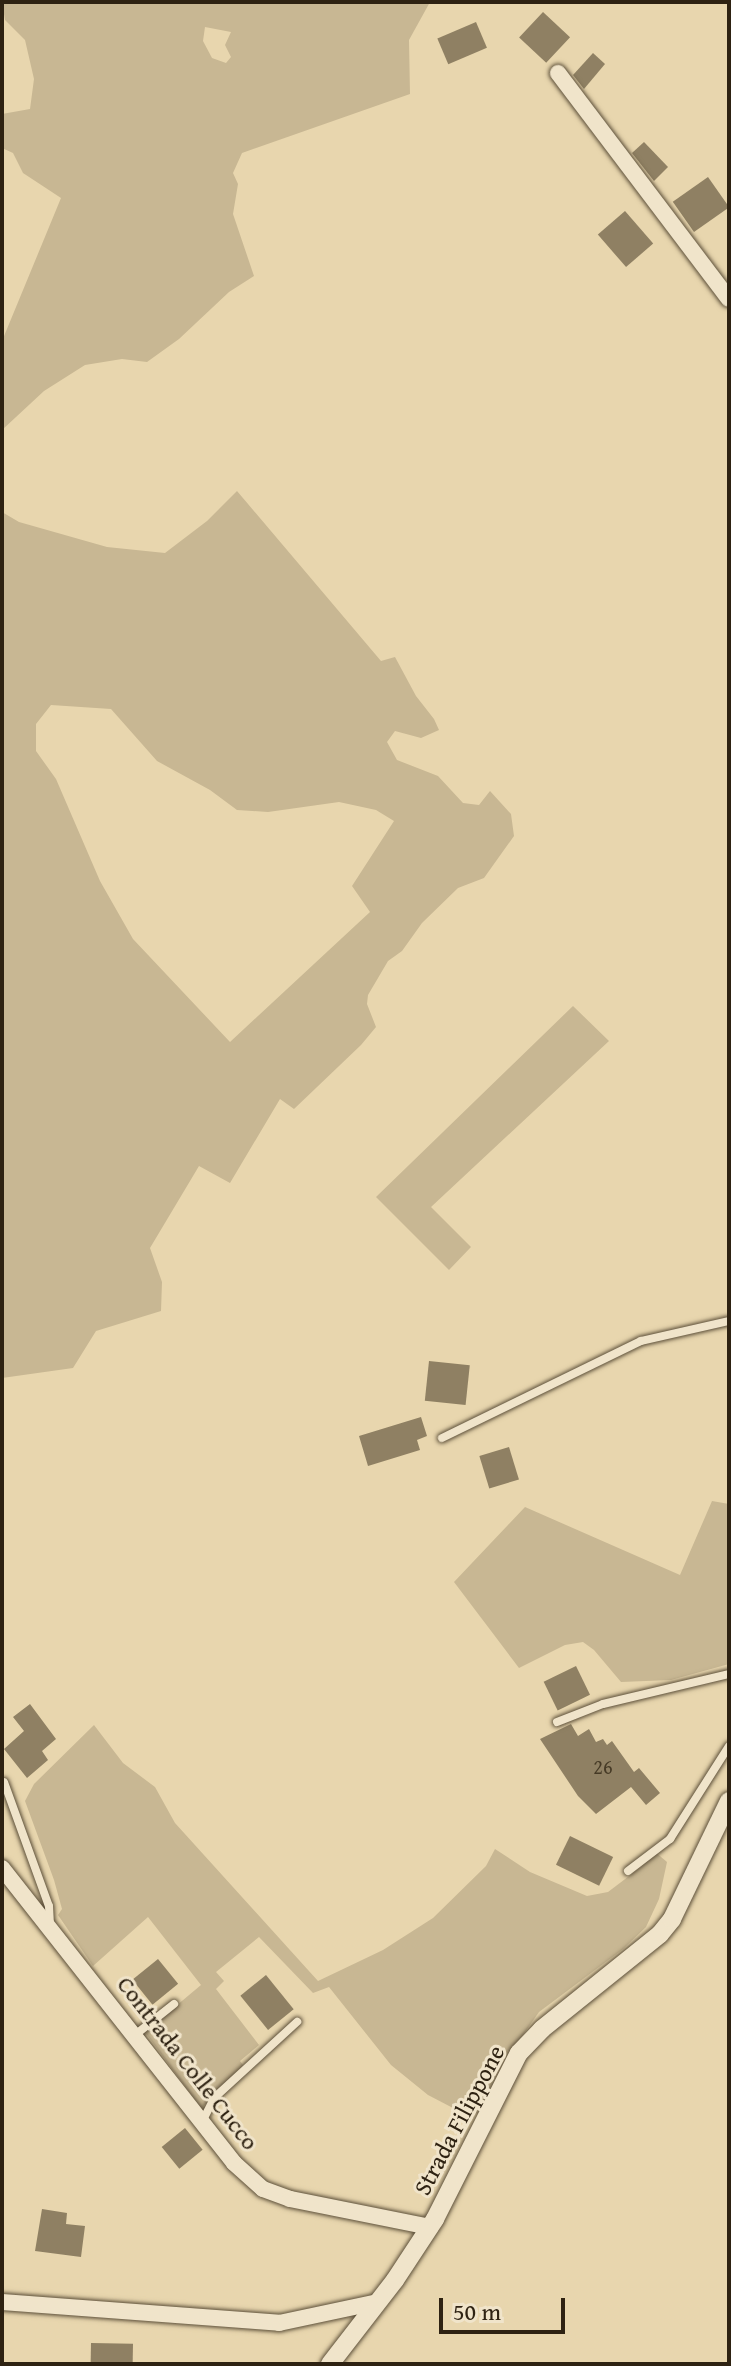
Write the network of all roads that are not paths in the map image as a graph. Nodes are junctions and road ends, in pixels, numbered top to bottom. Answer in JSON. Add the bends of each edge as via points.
{"nodes":[{"id":1,"x":558,"y":73,"type":"dead end"},
{"id":2,"x":729,"y":299,"type":"edge"},
{"id":3,"x":729,"y":1321,"type":"edge"},
{"id":4,"x":442,"y":1438,"type":"dead end"},
{"id":5,"x":729,"y":1674,"type":"edge"},
{"id":6,"x":557,"y":1722,"type":"dead end"},
{"id":7,"x":729,"y":1746,"type":"edge"},
{"id":8,"x":4,"y":1782,"type":"dead end"},
{"id":9,"x":729,"y":1801,"type":"edge"},
{"id":10,"x":2,"y":1868,"type":"edge"},
{"id":11,"x":628,"y":1871,"type":"dead end"},
{"id":12,"x":50,"y":1927,"type":"junction"},
{"id":13,"x":174,"y":2004,"type":"dead end"},
{"id":14,"x":297,"y":2022,"type":"dead end"},
{"id":15,"x":135,"y":2035,"type":"junction"},
{"id":16,"x":203,"y":2120,"type":"junction"},
{"id":17,"x":430,"y":2227,"type":"junction"},
{"id":18,"x":2,"y":2302,"type":"edge"},
{"id":19,"x":378,"y":2302,"type":"junction"},
{"id":20,"x":330,"y":2364,"type":"edge"}],
"edges":[{"from":1,"to":2,"type":"street"},
{"from":3,"to":4,"type":"lane","via":[[641,1341]]},
{"from":5,"to":6,"type":"lane","via":[[603,1704]]},
{"from":7,"to":11,"type":"lane","via":[[670,1839]]},
{"from":8,"to":12,"type":"lane","via":[[49,1906]]},
{"from":9,"to":17,"type":"street","name":"Strada Filippone","via":[[660,1934],[519,2053]]},
{"from":10,"to":12,"type":"street","name":"Contrada Colle Cucco"},
{"from":12,"to":15,"type":"street","name":"Contrada Colle Cucco"},
{"from":13,"to":15,"type":"lane"},
{"from":14,"to":16,"type":"lane","via":[[214,2098]]},
{"from":15,"to":16,"type":"street","name":"Contrada Colle Cucco"},
{"from":16,"to":17,"type":"street","name":"Contrada Colle Cucco","via":[[234,2163],[263,2189]]},
{"from":17,"to":19,"type":"street","name":"Strada Filippone"},
{"from":18,"to":19,"type":"street","via":[[279,2323]]},
{"from":19,"to":20,"type":"street","name":"Strada Filippone"}]}
